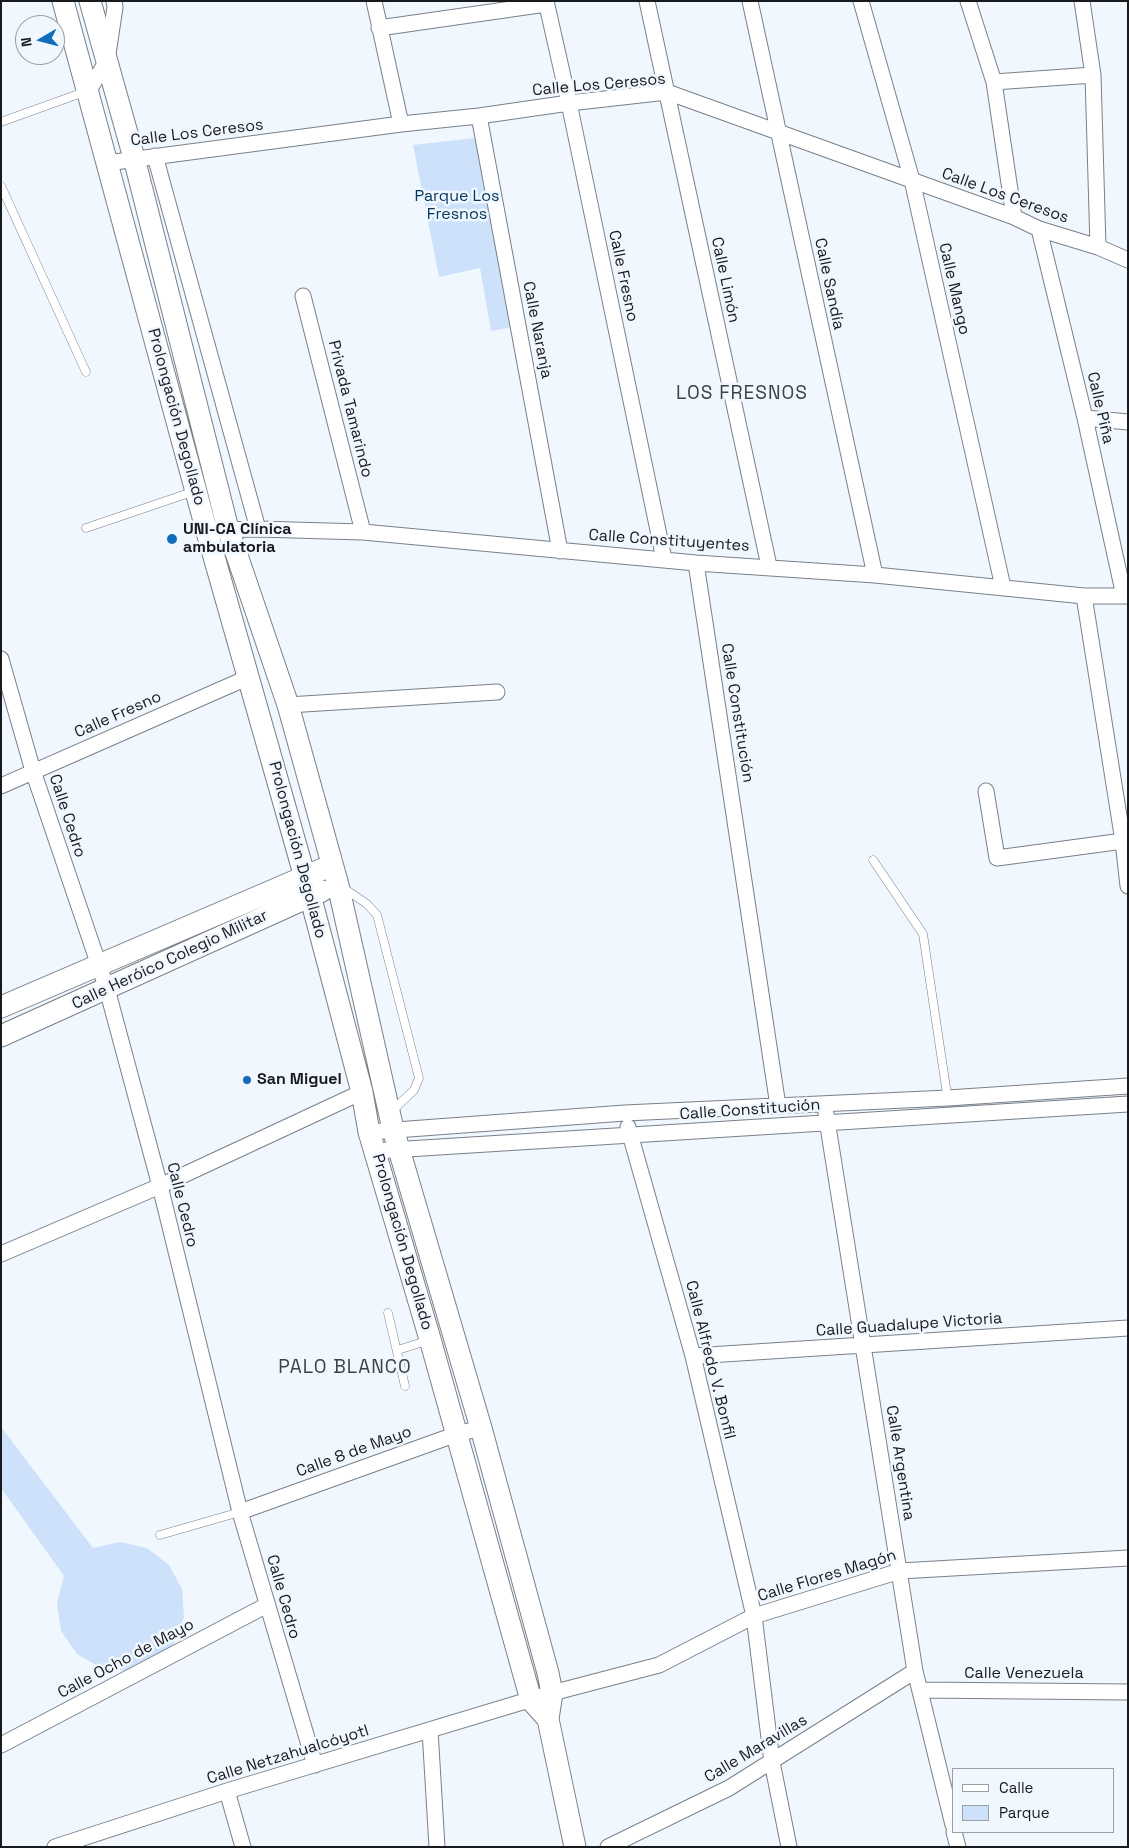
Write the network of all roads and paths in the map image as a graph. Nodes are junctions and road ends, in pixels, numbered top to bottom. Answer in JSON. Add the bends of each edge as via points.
{"nodes":[{"id":1,"x":63,"y":1,"type":"edge"},
{"id":2,"x":90,"y":1,"type":"edge"},
{"id":3,"x":114,"y":1,"type":"edge"},
{"id":4,"x":374,"y":1,"type":"edge"},
{"id":5,"x":647,"y":1,"type":"edge"},
{"id":6,"x":750,"y":1,"type":"edge"},
{"id":7,"x":861,"y":1,"type":"edge"},
{"id":8,"x":968,"y":1,"type":"edge"},
{"id":9,"x":1082,"y":1,"type":"edge"},
{"id":10,"x":546,"y":3,"type":"edge"},
{"id":11,"x":378,"y":28,"type":"junction"},
{"id":12,"x":107,"y":61,"type":"junction"},
{"id":13,"x":1093,"y":75,"type":"junction"},
{"id":14,"x":994,"y":82,"type":"junction"},
{"id":15,"x":89,"y":90,"type":"junction"},
{"id":16,"x":667,"y":92,"type":"junction"},
{"id":17,"x":569,"y":102,"type":"junction"},
{"id":18,"x":479,"y":116,"type":"junction"},
{"id":19,"x":1,"y":122,"type":"edge"},
{"id":20,"x":401,"y":124,"type":"junction"},
{"id":21,"x":777,"y":130,"type":"junction"},
{"id":22,"x":155,"y":156,"type":"junction"},
{"id":23,"x":134,"y":158,"type":"junction"},
{"id":24,"x":107,"y":163,"type":"junction"},
{"id":25,"x":912,"y":180,"type":"junction"},
{"id":26,"x":1,"y":186,"type":"edge"},
{"id":27,"x":1014,"y":217,"type":"junction"},
{"id":28,"x":1039,"y":229,"type":"junction"},
{"id":29,"x":1098,"y":247,"type":"junction"},
{"id":30,"x":1128,"y":260,"type":"edge"},
{"id":31,"x":303,"y":296,"type":"dead end"},
{"id":32,"x":86,"y":372,"type":"dead end"},
{"id":33,"x":1085,"y":418,"type":"junction"},
{"id":34,"x":1128,"y":422,"type":"edge"},
{"id":35,"x":196,"y":490,"type":"junction"},
{"id":36,"x":86,"y":528,"type":"dead end"},
{"id":37,"x":228,"y":529,"type":"junction"},
{"id":38,"x":258,"y":529,"type":"junction"},
{"id":39,"x":207,"y":532,"type":"junction"},
{"id":40,"x":363,"y":532,"type":"junction"},
{"id":41,"x":560,"y":550,"type":"junction"},
{"id":42,"x":664,"y":559,"type":"junction"},
{"id":43,"x":696,"y":562,"type":"junction"},
{"id":44,"x":769,"y":566,"type":"junction"},
{"id":45,"x":875,"y":575,"type":"junction"},
{"id":46,"x":1003,"y":587,"type":"junction"},
{"id":47,"x":1084,"y":596,"type":"junction"},
{"id":48,"x":1126,"y":596,"type":"edge"},
{"id":49,"x":1,"y":659,"type":"edge"},
{"id":50,"x":250,"y":676,"type":"junction"},
{"id":51,"x":497,"y":692,"type":"dead end"},
{"id":52,"x":288,"y":705,"type":"junction"},
{"id":53,"x":33,"y":771,"type":"junction"},
{"id":54,"x":1,"y":786,"type":"edge"},
{"id":55,"x":986,"y":791,"type":"dead end"},
{"id":56,"x":1123,"y":841,"type":"junction"},
{"id":57,"x":873,"y":860,"type":"dead end"},
{"id":58,"x":335,"y":875,"type":"junction"},
{"id":59,"x":307,"y":886,"type":"junction"},
{"id":60,"x":1128,"y":886,"type":"edge"},
{"id":61,"x":98,"y":966,"type":"junction"},
{"id":62,"x":107,"y":989,"type":"junction"},
{"id":63,"x":1,"y":1007,"type":"edge"},
{"id":64,"x":1,"y":1036,"type":"edge"},
{"id":65,"x":1128,"y":1086,"type":"edge"},
{"id":66,"x":362,"y":1092,"type":"junction"},
{"id":67,"x":948,"y":1098,"type":"junction"},
{"id":68,"x":1128,"y":1104,"type":"edge"},
{"id":69,"x":825,"y":1105,"type":"junction"},
{"id":70,"x":778,"y":1106,"type":"junction"},
{"id":71,"x":625,"y":1113,"type":"junction"},
{"id":72,"x":949,"y":1115,"type":"junction"},
{"id":73,"x":827,"y":1122,"type":"junction"},
{"id":74,"x":393,"y":1131,"type":"junction"},
{"id":75,"x":630,"y":1136,"type":"junction"},
{"id":76,"x":372,"y":1142,"type":"junction"},
{"id":77,"x":160,"y":1186,"type":"junction"},
{"id":78,"x":1,"y":1254,"type":"edge"},
{"id":79,"x":388,"y":1313,"type":"dead end"},
{"id":80,"x":1128,"y":1328,"type":"edge"},
{"id":81,"x":430,"y":1340,"type":"junction"},
{"id":82,"x":862,"y":1346,"type":"junction"},
{"id":83,"x":398,"y":1350,"type":"junction"},
{"id":84,"x":693,"y":1356,"type":"junction"},
{"id":85,"x":405,"y":1386,"type":"dead end"},
{"id":86,"x":481,"y":1428,"type":"junction"},
{"id":87,"x":457,"y":1434,"type":"junction"},
{"id":88,"x":240,"y":1512,"type":"junction"},
{"id":89,"x":160,"y":1535,"type":"dead end"},
{"id":90,"x":1128,"y":1558,"type":"edge"},
{"id":91,"x":900,"y":1571,"type":"junction"},
{"id":92,"x":267,"y":1605,"type":"junction"},
{"id":93,"x":754,"y":1616,"type":"junction"},
{"id":94,"x":915,"y":1671,"type":"junction"},
{"id":95,"x":921,"y":1690,"type":"junction"},
{"id":96,"x":1128,"y":1692,"type":"edge"},
{"id":97,"x":552,"y":1693,"type":"junction"},
{"id":98,"x":531,"y":1700,"type":"junction"},
{"id":99,"x":548,"y":1719,"type":"junction"},
{"id":100,"x":430,"y":1730,"type":"junction"},
{"id":101,"x":1,"y":1745,"type":"edge"},
{"id":102,"x":772,"y":1762,"type":"junction"},
{"id":103,"x":315,"y":1765,"type":"junction"},
{"id":104,"x":227,"y":1791,"type":"junction"},
{"id":105,"x":952,"y":1821,"type":"edge"},
{"id":106,"x":954,"y":1833,"type":"edge"},
{"id":107,"x":55,"y":1847,"type":"edge"},
{"id":108,"x":243,"y":1847,"type":"edge"},
{"id":109,"x":437,"y":1847,"type":"edge"},
{"id":110,"x":575,"y":1847,"type":"edge"},
{"id":111,"x":608,"y":1847,"type":"edge"},
{"id":112,"x":789,"y":1847,"type":"edge"},
{"id":113,"x":958,"y":1847,"type":"edge"}],
"edges":[{"from":1,"to":15,"type":"street","name":"Prolongación Degollado"},
{"from":2,"to":12,"type":"street","name":"Prolongación Degollado"},
{"from":3,"to":12,"type":"street"},
{"from":4,"to":11,"type":"street"},
{"from":5,"to":16,"type":"street","name":"Calle Limón"},
{"from":6,"to":21,"type":"street","name":"Calle Sandía"},
{"from":7,"to":25,"type":"street","name":"Calle Mango"},
{"from":8,"to":14,"type":"street"},
{"from":9,"to":13,"type":"street"},
{"from":10,"to":11,"type":"street"},
{"from":10,"to":17,"type":"street","name":"Calle Fresno"},
{"from":11,"to":20,"type":"street"},
{"from":12,"to":15,"type":"street"},
{"from":12,"to":23,"type":"street","name":"Prolongación Degollado"},
{"from":13,"to":14,"type":"street"},
{"from":13,"to":29,"type":"street"},
{"from":14,"to":27,"type":"street"},
{"from":15,"to":19,"type":"lane"},
{"from":15,"to":24,"type":"street","name":"Prolongación Degollado"},
{"from":16,"to":17,"type":"street","name":"Calle Los Ceresos"},
{"from":16,"to":21,"type":"street","name":"Calle Los Ceresos"},
{"from":16,"to":44,"type":"street","name":"Calle Limón"},
{"from":17,"to":18,"type":"street","name":"Calle Los Ceresos"},
{"from":17,"to":42,"type":"street","name":"Calle Fresno"},
{"from":18,"to":20,"type":"street","name":"Calle Los Ceresos"},
{"from":18,"to":41,"type":"street","name":"Calle Naranja"},
{"from":20,"to":22,"type":"street","name":"Calle Los Ceresos"},
{"from":21,"to":25,"type":"street","name":"Calle Los Ceresos"},
{"from":21,"to":45,"type":"street","name":"Calle Sandía"},
{"from":22,"to":23,"type":"street","name":"Calle Los Ceresos"},
{"from":22,"to":38,"type":"street"},
{"from":23,"to":24,"type":"street","name":"Calle Los Ceresos"},
{"from":23,"to":37,"type":"street","name":"Prolongación Degollado"},
{"from":24,"to":35,"type":"street","name":"Prolongación Degollado"},
{"from":25,"to":27,"type":"street","name":"Calle Los Ceresos"},
{"from":25,"to":46,"type":"street","name":"Calle Mango"},
{"from":26,"to":32,"type":"lane"},
{"from":27,"to":28,"type":"street","name":"Calle Los Ceresos"},
{"from":28,"to":29,"type":"street","name":"Calle Los Ceresos"},
{"from":28,"to":33,"type":"street","name":"Calle Piña"},
{"from":29,"to":30,"type":"street","name":"Calle Los Ceresos"},
{"from":31,"to":40,"type":"street","name":"Privada Tamarindo"},
{"from":33,"to":34,"type":"street"},
{"from":33,"to":48,"type":"street","name":"Calle Piña"},
{"from":35,"to":36,"type":"lane"},
{"from":35,"to":39,"type":"street","name":"Prolongación Degollado"},
{"from":37,"to":38,"type":"street","name":"Calle Constituyentes"},
{"from":37,"to":39,"type":"street","name":"Calle Constituyentes"},
{"from":37,"to":52,"type":"street","name":"Prolongación Degollado"},
{"from":38,"to":40,"type":"street","name":"Calle Constituyentes"},
{"from":39,"to":50,"type":"street","name":"Prolongación Degollado"},
{"from":40,"to":41,"type":"street","name":"Calle Constituyentes"},
{"from":41,"to":42,"type":"street","name":"Calle Constituyentes"},
{"from":42,"to":43,"type":"street","name":"Calle Constituyentes"},
{"from":43,"to":44,"type":"street","name":"Calle Constituyentes"},
{"from":43,"to":70,"type":"street","name":"Calle Constitución"},
{"from":44,"to":45,"type":"street","name":"Calle Constituyentes"},
{"from":45,"to":46,"type":"street","name":"Calle Constituyentes"},
{"from":46,"to":47,"type":"street","name":"Calle Constituyentes"},
{"from":47,"to":48,"type":"street","name":"Calle Constituyentes"},
{"from":47,"to":56,"type":"street"},
{"from":49,"to":53,"type":"street","name":"Calle Cedro"},
{"from":50,"to":53,"type":"street","name":"Calle Fresno"},
{"from":50,"to":59,"type":"street","name":"Prolongación Degollado"},
{"from":51,"to":52,"type":"street"},
{"from":52,"to":58,"type":"street","name":"Prolongación Degollado"},
{"from":53,"to":54,"type":"street","name":"Calle Fresno"},
{"from":53,"to":61,"type":"street","name":"Calle Cedro"},
{"from":55,"to":56,"type":"street","via":[[996,858]]},
{"from":56,"to":60,"type":"street"},
{"from":57,"to":67,"type":"lane","via":[[923,934]]},
{"from":58,"to":59,"type":"street","name":"Calle Heróico Colegio Militar"},
{"from":58,"to":74,"type":"street","name":"Prolongación Degollado"},
{"from":58,"to":74,"type":"lane","via":[[377,915],[420,1078]]},
{"from":59,"to":61,"type":"street","name":"Calle Heróico Colegio Militar"},
{"from":59,"to":62,"type":"street","name":"Calle Heróico Colegio Militar"},
{"from":59,"to":66,"type":"street","name":"Prolongación Degollado"},
{"from":61,"to":62,"type":"street","name":"Calle Cedro"},
{"from":61,"to":63,"type":"street","name":"Calle Heróico Colegio Militar"},
{"from":62,"to":64,"type":"street","name":"Calle Heróico Colegio Militar"},
{"from":62,"to":77,"type":"street","name":"Calle Cedro"},
{"from":65,"to":67,"type":"street","name":"Calle Constitución"},
{"from":66,"to":76,"type":"street","name":"Prolongación Degollado"},
{"from":66,"to":77,"type":"street"},
{"from":67,"to":69,"type":"street","name":"Calle Constitución"},
{"from":67,"to":72,"type":"lane"},
{"from":68,"to":72,"type":"street","name":"Calle Constitución"},
{"from":69,"to":70,"type":"street","name":"Calle Constitución"},
{"from":69,"to":73,"type":"street","name":"Calle Argentina"},
{"from":70,"to":71,"type":"street","name":"Calle Constitución"},
{"from":71,"to":74,"type":"street","name":"Calle Constitución"},
{"from":71,"to":75,"type":"street","name":"Calle Alfredo V. Bonfil"},
{"from":72,"to":73,"type":"street","name":"Calle Constitución"},
{"from":73,"to":75,"type":"street","name":"Calle Constitución"},
{"from":73,"to":82,"type":"street","name":"Calle Argentina"},
{"from":74,"to":75,"type":"street","name":"Calle Constitución"},
{"from":74,"to":76,"type":"street","name":"Calle Constitución"},
{"from":74,"to":76,"type":"street","name":"Calle Constitución"},
{"from":74,"to":86,"type":"street","name":"Prolongación Degollado"},
{"from":75,"to":84,"type":"street","name":"Calle Alfredo V. Bonfil"},
{"from":76,"to":81,"type":"street","name":"Prolongación Degollado"},
{"from":77,"to":78,"type":"street"},
{"from":77,"to":88,"type":"street","name":"Calle Cedro"},
{"from":79,"to":83,"type":"lane"},
{"from":80,"to":82,"type":"street","name":"Calle Guadalupe Victoria"},
{"from":81,"to":83,"type":"lane"},
{"from":81,"to":87,"type":"street","name":"Prolongación Degollado"},
{"from":82,"to":84,"type":"street","name":"Calle Guadalupe Victoria"},
{"from":82,"to":91,"type":"street","name":"Calle Argentina"},
{"from":83,"to":85,"type":"lane"},
{"from":84,"to":93,"type":"street","name":"Calle Alfredo V. Bonfil"},
{"from":86,"to":87,"type":"street","name":"Calle 8 de Mayo"},
{"from":86,"to":97,"type":"street","name":"Prolongación Degollado"},
{"from":87,"to":88,"type":"street","name":"Calle 8 de Mayo"},
{"from":87,"to":98,"type":"street","name":"Prolongación Degollado"},
{"from":88,"to":89,"type":"lane"},
{"from":88,"to":92,"type":"street","name":"Calle Cedro"},
{"from":90,"to":91,"type":"street","name":"Calle Flores Magón"},
{"from":91,"to":93,"type":"street","name":"Calle Flores Magón"},
{"from":91,"to":94,"type":"street","name":"Calle Argentina"},
{"from":92,"to":101,"type":"street","name":"Calle Ocho de Mayo"},
{"from":92,"to":103,"type":"street","name":"Calle Cedro"},
{"from":93,"to":97,"type":"street","name":"Calle Flores Magón","via":[[659,1665]]},
{"from":93,"to":102,"type":"street","name":"Calle Alfredo V. Bonfil"},
{"from":94,"to":95,"type":"street","name":"Calle Argentina"},
{"from":94,"to":102,"type":"street","name":"Calle Maravillas"},
{"from":95,"to":96,"type":"street","name":"Calle Venezuela"},
{"from":95,"to":105,"type":"street","name":"Calle Argentina"},
{"from":97,"to":98,"type":"street","name":"Calle Flores Magón"},
{"from":97,"to":99,"type":"street"},
{"from":98,"to":99,"type":"street"},
{"from":98,"to":100,"type":"street","name":"Calle Netzahualcóyotl"},
{"from":99,"to":110,"type":"street"},
{"from":100,"to":103,"type":"street","name":"Calle Netzahualcóyotl"},
{"from":100,"to":109,"type":"street"},
{"from":102,"to":111,"type":"street","name":"Calle Maravillas","via":[[729,1788]]},
{"from":102,"to":112,"type":"street","name":"Calle Alfredo V. Bonfil"},
{"from":103,"to":104,"type":"street","name":"Calle Netzahualcóyotl"},
{"from":104,"to":107,"type":"street","name":"Calle Netzahualcóyotl"},
{"from":104,"to":108,"type":"street"},
{"from":106,"to":113,"type":"street"}]}
